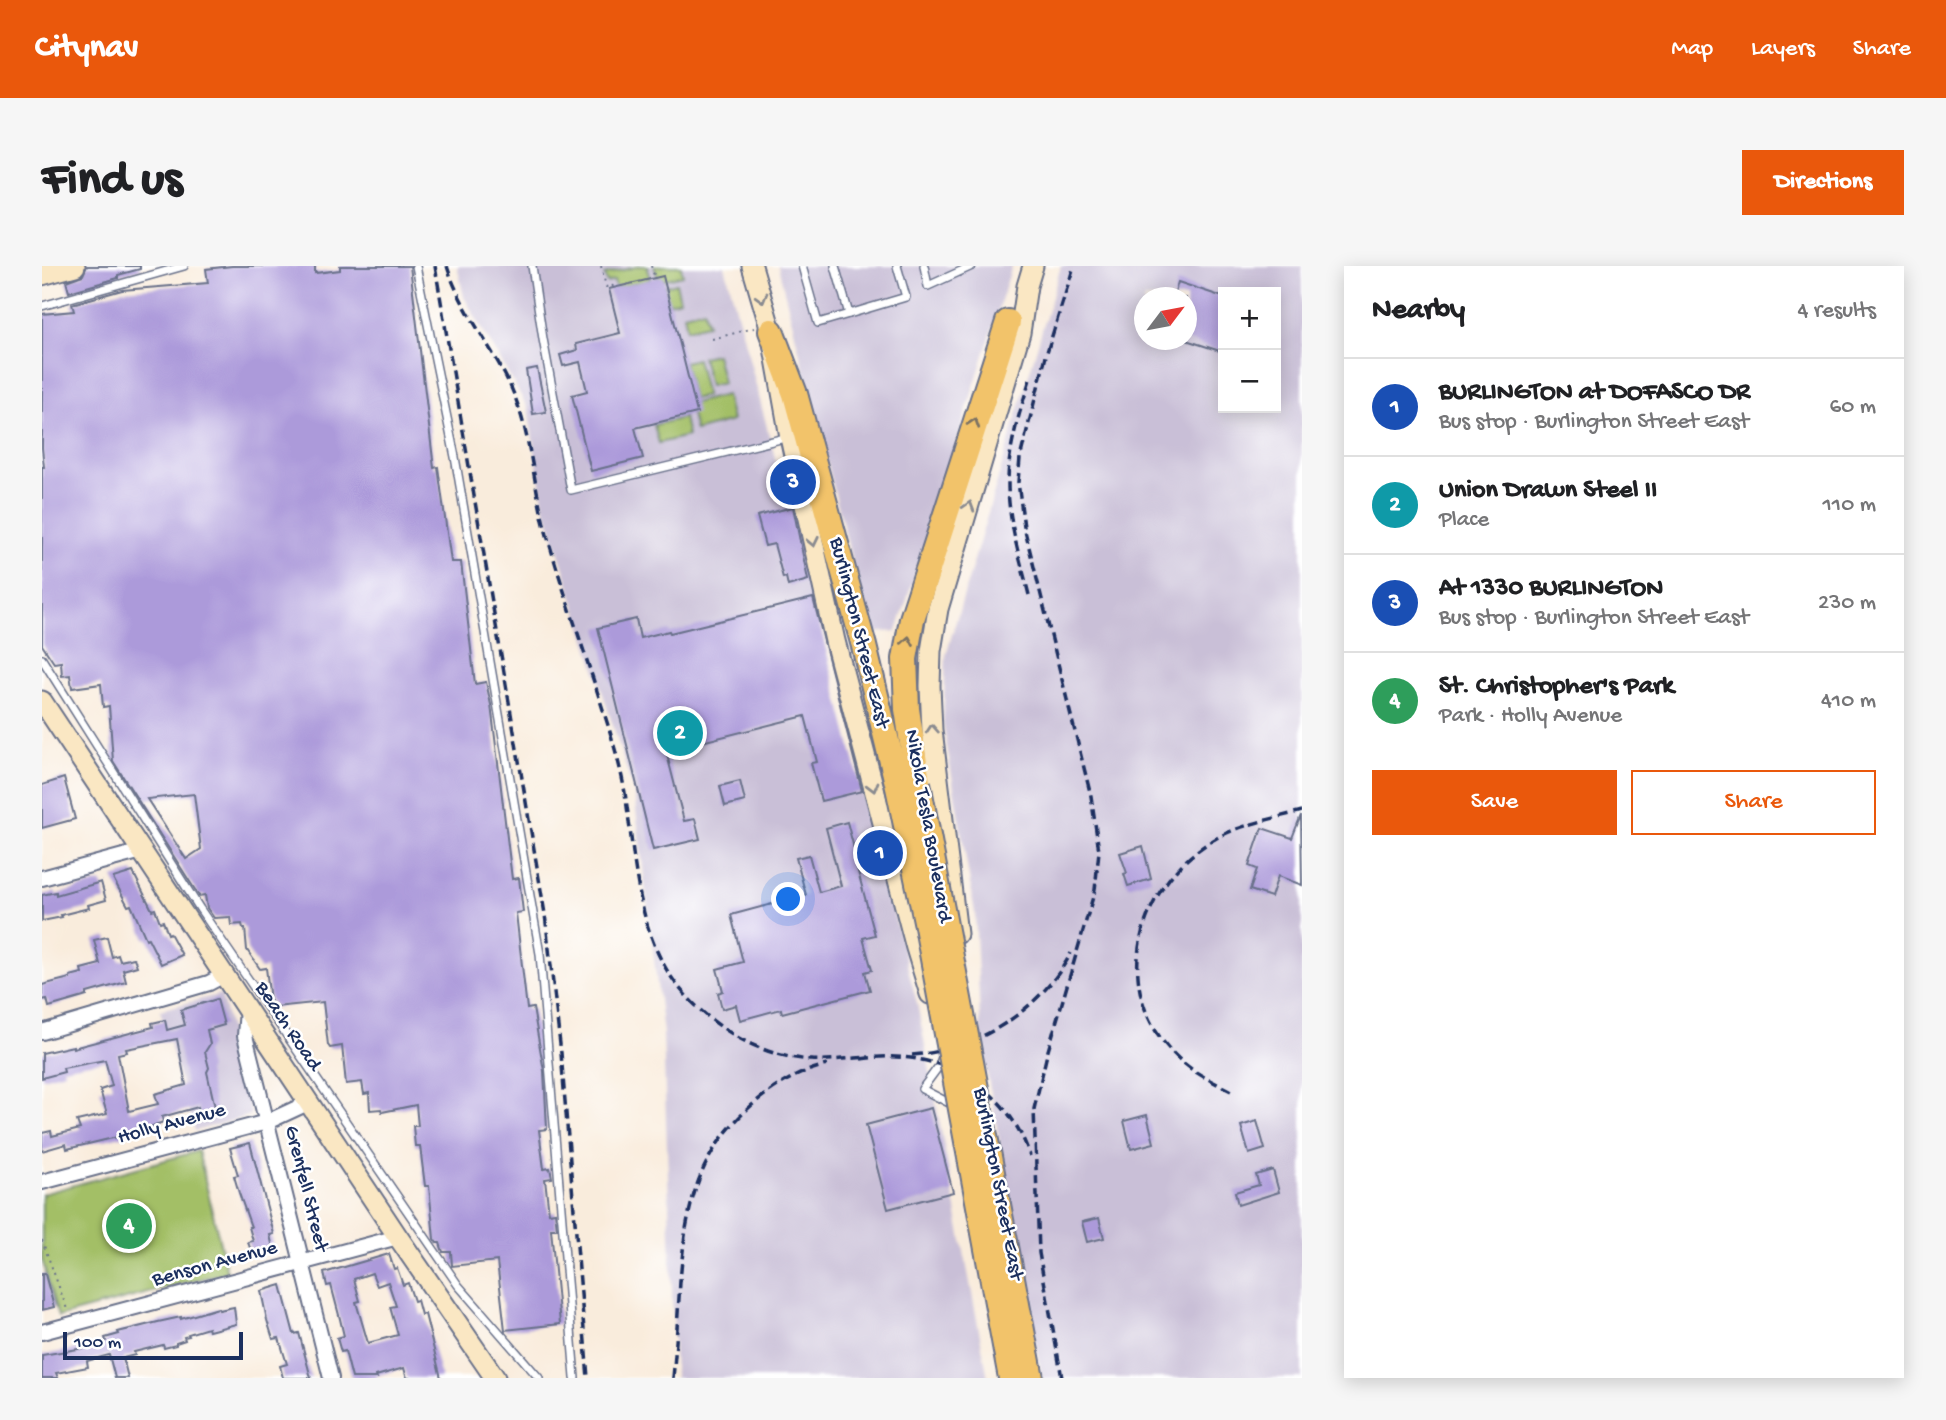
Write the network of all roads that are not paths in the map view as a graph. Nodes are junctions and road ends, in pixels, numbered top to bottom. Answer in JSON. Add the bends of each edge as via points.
{"nodes":[{"id":1,"x":75,"y":266,"type":"edge"},
{"id":2,"x":184,"y":266,"type":"edge"},
{"id":3,"x":416,"y":266,"type":"edge"},
{"id":4,"x":532,"y":266,"type":"edge"},
{"id":5,"x":752,"y":266,"type":"edge"},
{"id":6,"x":802,"y":266,"type":"edge"},
{"id":7,"x":835,"y":266,"type":"edge"},
{"id":8,"x":897,"y":266,"type":"edge"},
{"id":9,"x":924,"y":266,"type":"edge"},
{"id":10,"x":972,"y":266,"type":"edge"},
{"id":11,"x":1034,"y":266,"type":"edge"},
{"id":12,"x":42,"y":275,"type":"edge"},
{"id":13,"x":1027,"y":286,"type":"junction"},
{"id":14,"x":42,"y":306,"type":"edge"},
{"id":15,"x":849,"y":314,"type":"junction"},
{"id":16,"x":1008,"y":322,"type":"joint"},
{"id":17,"x":770,"y":327,"type":"junction"},
{"id":18,"x":790,"y":437,"type":"junction"},
{"id":19,"x":42,"y":659,"type":"edge"},
{"id":20,"x":42,"y":701,"type":"edge"},
{"id":21,"x":51,"y":728,"type":"edge"},
{"id":22,"x":908,"y":785,"type":"junction"},
{"id":23,"x":142,"y":850,"type":"junction"},
{"id":24,"x":950,"y":870,"type":"junction"},
{"id":25,"x":42,"y":878,"type":"edge"},
{"id":26,"x":898,"y":882,"type":"junction"},
{"id":27,"x":224,"y":975,"type":"junction"},
{"id":28,"x":247,"y":1009,"type":"junction"},
{"id":29,"x":42,"y":1032,"type":"edge"},
{"id":30,"x":944,"y":1037,"type":"junction"},
{"id":31,"x":310,"y":1102,"type":"junction"},
{"id":32,"x":961,"y":1113,"type":"junction"},
{"id":33,"x":267,"y":1122,"type":"junction"},
{"id":34,"x":42,"y":1182,"type":"edge"},
{"id":35,"x":398,"y":1237,"type":"junction"},
{"id":36,"x":301,"y":1263,"type":"junction"},
{"id":37,"x":42,"y":1332,"type":"edge"},
{"id":38,"x":331,"y":1378,"type":"edge"},
{"id":39,"x":495,"y":1378,"type":"edge"},
{"id":40,"x":539,"y":1378,"type":"edge"},
{"id":41,"x":575,"y":1378,"type":"edge"},
{"id":42,"x":1011,"y":1378,"type":"edge"},
{"id":43,"x":1025,"y":1378,"type":"edge"},
{"id":44,"x":1031,"y":1378,"type":"edge"}],
"edges":[{"from":1,"to":12,"type":"main road"},
{"from":2,"to":14,"type":"lane"},
{"from":3,"to":41,"type":"lane","via":[[455,457],[540,954]]},
{"from":4,"to":18,"type":"lane","via":[[571,490]]},
{"from":5,"to":17,"type":"main road","name":"Burlington Street East","one_way":true},
{"from":6,"to":15,"type":"lane","via":[[818,323]]},
{"from":7,"to":15,"type":"lane"},
{"from":8,"to":15,"type":"lane","via":[[906,297]]},
{"from":9,"to":10,"type":"lane","via":[[928,286]]},
{"from":11,"to":13,"type":"main road","name":"Burlington Street East"},
{"from":13,"to":16,"type":"main road","name":"Nikola Tesla Boulevard"},
{"from":24,"to":13,"type":"main road","name":"Burlington Street East","one_way":true,"via":[[932,730],[931,651],[938,609],[1020,333]]},
{"from":22,"to":16,"type":"highway","name":"Nikola Tesla Boulevard","one_way":true,"via":[[905,659],[912,619]]},
{"from":17,"to":18,"type":"main road","name":"Burlington Street East"},
{"from":17,"to":22,"type":"highway","name":"Nikola Tesla Boulevard","via":[[798,405],[864,646]]},
{"from":18,"to":26,"type":"main road","name":"Burlington Street East","one_way":true,"via":[[835,641]]},
{"from":19,"to":40,"type":"lane","via":[[200,909],[458,1285]]},
{"from":20,"to":21,"type":"main road","name":"Beach Road"},
{"from":21,"to":23,"type":"main road","name":"Beach Road"},
{"from":22,"to":42,"type":"highway","name":"Nikola Tesla Boulevard","bridge":true,"via":[[945,1023]]},
{"from":22,"to":44,"type":"highway","name":"Nikola Tesla Boulevard","bridge":true},
{"from":23,"to":25,"type":"street"},
{"from":23,"to":27,"type":"main road","name":"Beach Road"},
{"from":24,"to":26,"type":"lane"},
{"from":24,"to":43,"type":"main road","name":"Burlington Street East","via":[[970,1046]]},
{"from":26,"to":30,"type":"main road","name":"Burlington Street East"},
{"from":27,"to":28,"type":"main road","name":"Beach Road"},
{"from":27,"to":29,"type":"street"},
{"from":28,"to":31,"type":"main road","name":"Beach Road"},
{"from":28,"to":33,"type":"street","name":"Grenfell Street","via":[[245,1036]]},
{"from":30,"to":32,"type":"main road","name":"Burlington Street East"},
{"from":30,"to":32,"type":"lane","via":[[939,1065],[922,1089]]},
{"from":31,"to":33,"type":"street","name":"Holly Avenue"},
{"from":31,"to":35,"type":"main road","name":"Beach Road"},
{"from":32,"to":42,"type":"main road","name":"Burlington Street East"},
{"from":33,"to":34,"type":"street","name":"Holly Avenue"},
{"from":33,"to":36,"type":"street","name":"Grenfell Street"},
{"from":35,"to":36,"type":"street","name":"Benson Avenue"},
{"from":35,"to":39,"type":"main road","name":"Beach Road"},
{"from":36,"to":37,"type":"street","name":"Benson Avenue"},
{"from":36,"to":38,"type":"street","name":"Grenfell Street"}]}
